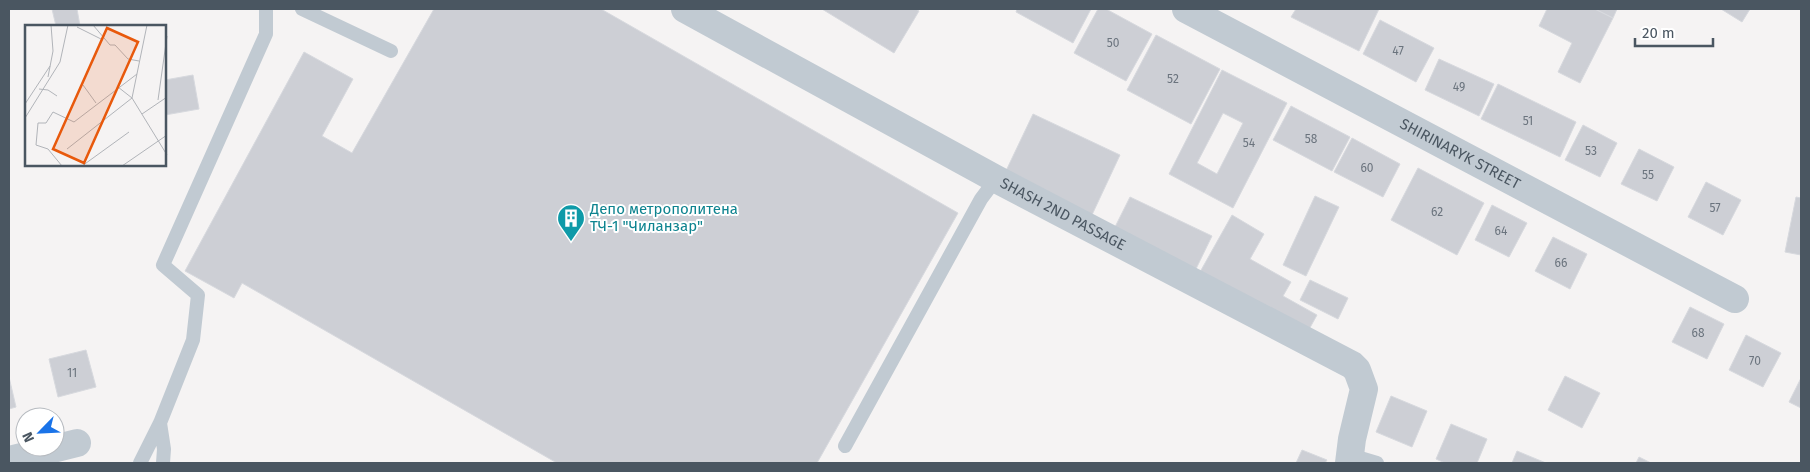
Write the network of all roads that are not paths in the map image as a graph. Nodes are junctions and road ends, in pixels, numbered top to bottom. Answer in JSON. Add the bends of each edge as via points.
{"nodes":[{"id":1,"x":266,"y":9,"type":"edge"},
{"id":2,"x":302,"y":9,"type":"edge"},
{"id":3,"x":685,"y":9,"type":"edge"},
{"id":4,"x":1186,"y":9,"type":"edge"},
{"id":5,"x":391,"y":51,"type":"dead end"},
{"id":6,"x":996,"y":179,"type":"junction"},
{"id":7,"x":1735,"y":299,"type":"dead end"},
{"id":8,"x":160,"y":423,"type":"junction"},
{"id":9,"x":77,"y":443,"type":"dead end"},
{"id":10,"x":845,"y":446,"type":"dead end"},
{"id":11,"x":1349,"y":459,"type":"edge"},
{"id":12,"x":9,"y":460,"type":"edge"},
{"id":13,"x":140,"y":463,"type":"edge"},
{"id":14,"x":163,"y":463,"type":"edge"},
{"id":15,"x":1377,"y":463,"type":"edge"}],
"edges":[{"from":1,"to":8,"type":"lane","via":[[266,34],[163,265],[198,295],[193,340]]},
{"from":2,"to":5,"type":"lane"},
{"from":3,"to":6,"type":"street","name":"SHASH 2ND PASSAGE"},
{"from":4,"to":7,"type":"street","name":"SHIRINARYK STREET"},
{"from":6,"to":10,"type":"lane","via":[[981,199]]},
{"from":6,"to":11,"type":"street","name":"SHASH 2ND PASSAGE","via":[[1352,365],[1358,370],[1364,389]]},
{"from":8,"to":13,"type":"lane"},
{"from":8,"to":14,"type":"lane"},
{"from":9,"to":12,"type":"street"},
{"from":11,"to":15,"type":"lane"}]}
